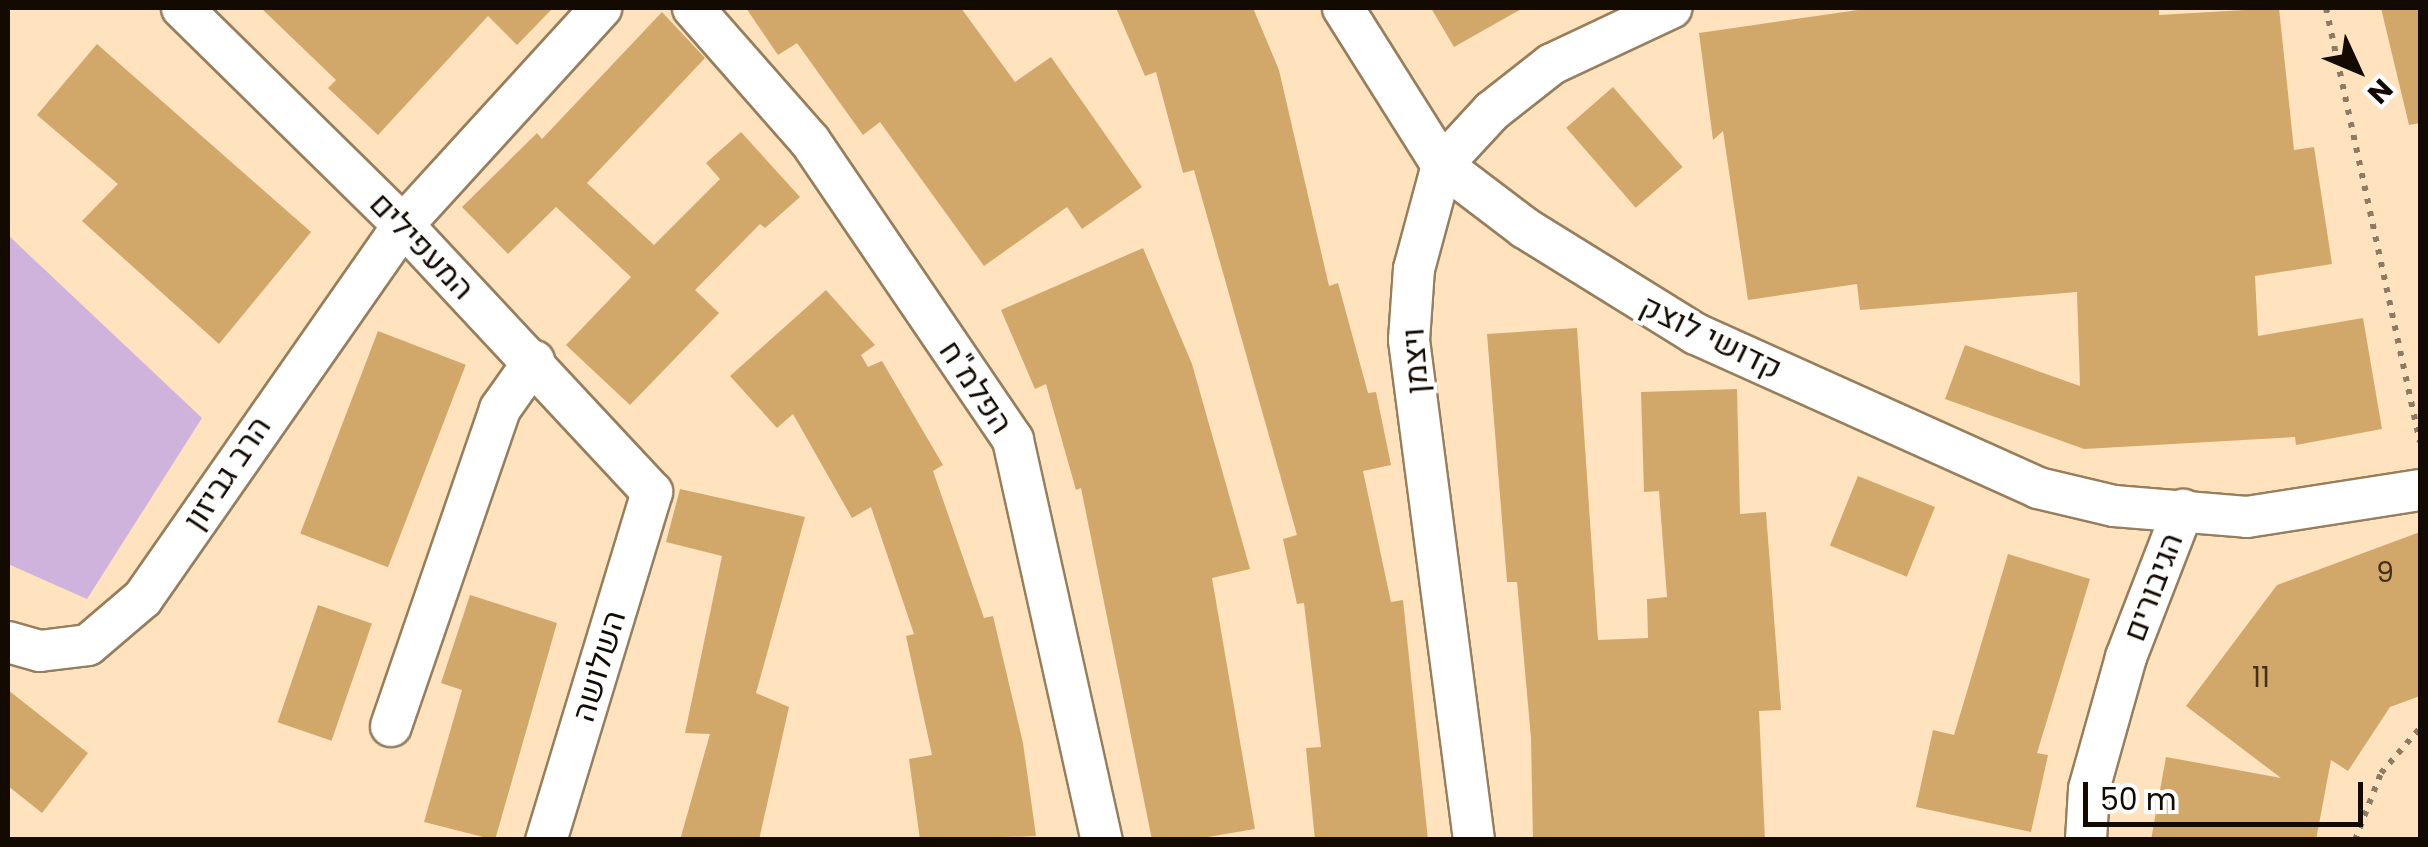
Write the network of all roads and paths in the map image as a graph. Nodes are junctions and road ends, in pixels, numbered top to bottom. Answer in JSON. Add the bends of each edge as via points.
{"nodes":[{"id":1,"x":182,"y":8,"type":"edge"},
{"id":2,"x":602,"y":8,"type":"edge"},
{"id":3,"x":693,"y":8,"type":"edge"},
{"id":4,"x":1343,"y":8,"type":"edge"},
{"id":5,"x":1671,"y":8,"type":"edge"},
{"id":6,"x":2326,"y":8,"type":"edge"},
{"id":7,"x":1442,"y":166,"type":"junction"},
{"id":8,"x":403,"y":225,"type":"junction"},
{"id":9,"x":534,"y":361,"type":"junction"},
{"id":10,"x":2420,"y":442,"type":"edge"},
{"id":11,"x":2420,"y":490,"type":"edge"},
{"id":12,"x":652,"y":492,"type":"joint"},
{"id":13,"x":2183,"y":510,"type":"junction"},
{"id":14,"x":8,"y":642,"type":"edge"},
{"id":15,"x":391,"y":726,"type":"dead end"},
{"id":16,"x":2420,"y":728,"type":"edge"},
{"id":17,"x":546,"y":840,"type":"edge"},
{"id":18,"x":1102,"y":840,"type":"edge"},
{"id":19,"x":1474,"y":840,"type":"edge"},
{"id":20,"x":2086,"y":840,"type":"edge"},
{"id":21,"x":2356,"y":840,"type":"edge"}],
"edges":[{"from":1,"to":8,"type":"street","name":"המעפילים"},
{"from":2,"to":8,"type":"street"},
{"from":3,"to":18,"type":"street","name":"הפלמ\"ח","via":[[810,142],[1013,440]]},
{"from":4,"to":7,"type":"street","name":"קדושי לוצק"},
{"from":5,"to":7,"type":"street","name":"ויצמן","via":[[1552,64],[1492,111]]},
{"from":6,"to":10,"type":"path"},
{"from":7,"to":13,"type":"street","name":"קדושי לוצק","via":[[1608,285],[1696,334],[2038,488],[2114,506]]},
{"from":7,"to":19,"type":"street","name":"ויצמן","via":[[1414,269],[1409,340]]},
{"from":8,"to":9,"type":"street","name":"המעפילים"},
{"from":8,"to":14,"type":"street","name":"הרב גביזון","via":[[143,598],[88,645],[40,651]]},
{"from":9,"to":12,"type":"street","name":"המעפילים"},
{"from":9,"to":15,"type":"street","via":[[500,408]]},
{"from":11,"to":13,"type":"street","name":"הגיבורים","via":[[2247,517]]},
{"from":12,"to":17,"type":"street","name":"השלושה"},
{"from":13,"to":20,"type":"street","name":"הגיבורים","via":[[2126,657],[2088,788]]},
{"from":16,"to":21,"type":"path","via":[[2381,773]]}]}
